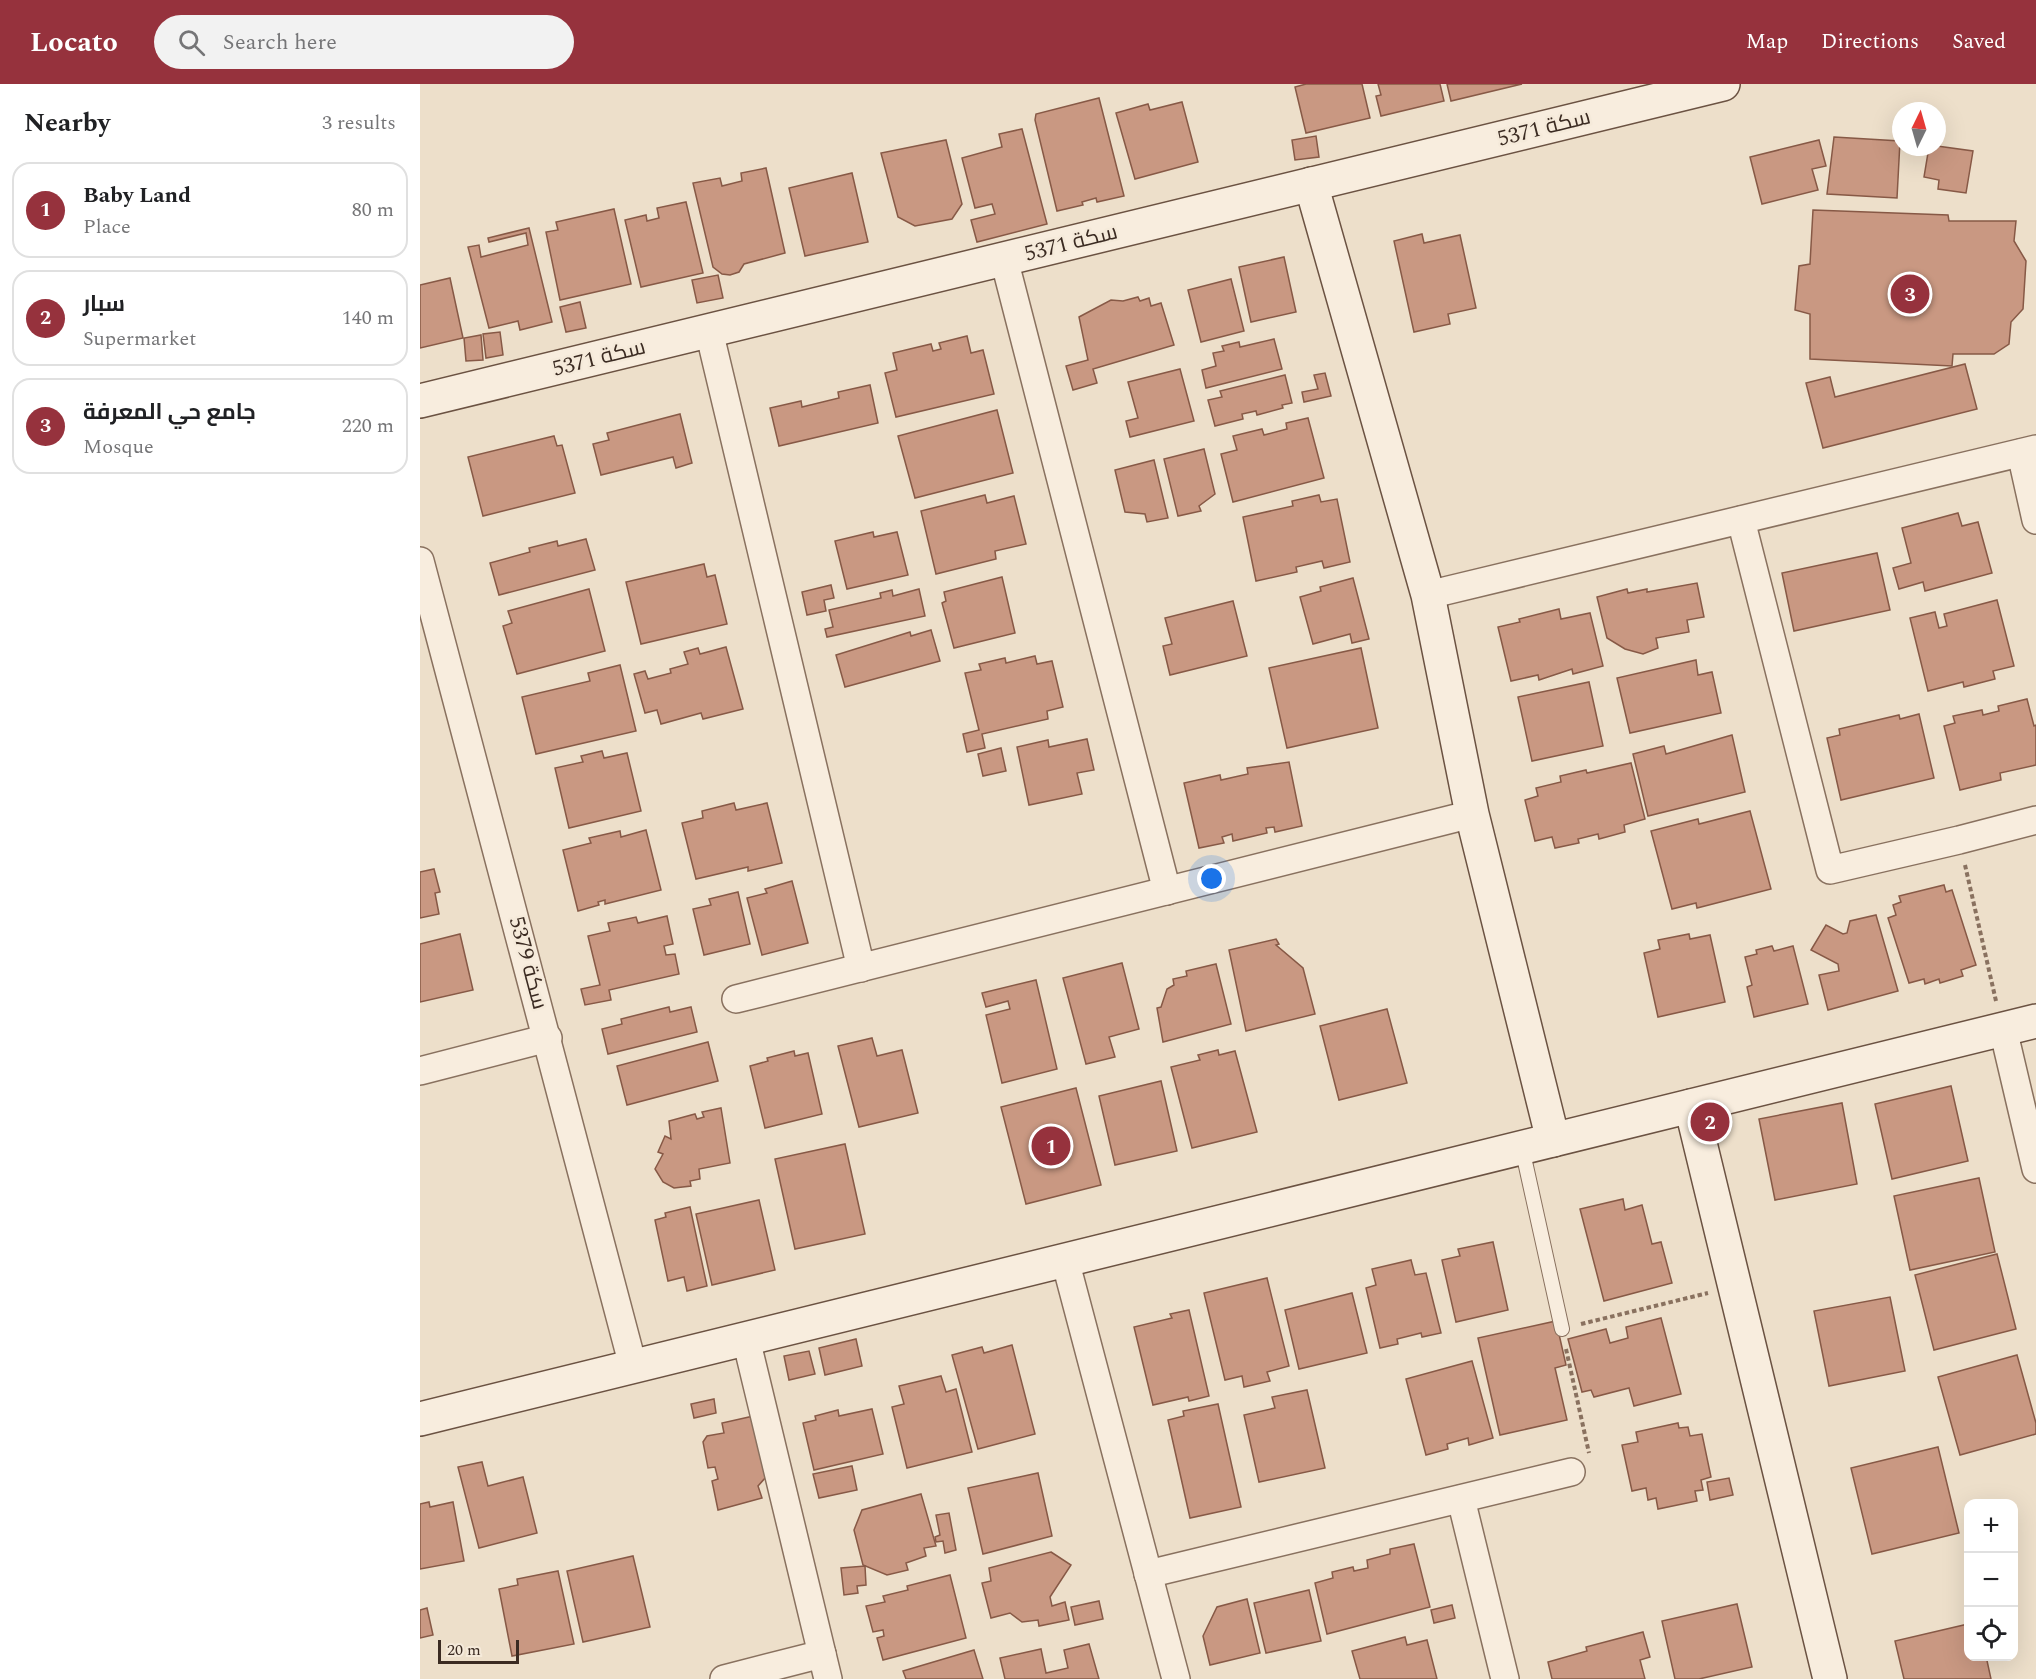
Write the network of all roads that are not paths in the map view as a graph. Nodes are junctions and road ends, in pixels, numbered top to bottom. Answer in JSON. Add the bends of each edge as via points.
{"nodes":[{"id":1,"x":1723,"y":84,"type":"edge"},
{"id":2,"x":1311,"y":184,"type":"junction"},
{"id":3,"x":1004,"y":259,"type":"junction"},
{"id":4,"x":709,"y":331,"type":"junction"},
{"id":5,"x":420,"y":401,"type":"edge"},
{"id":6,"x":2028,"y":451,"type":"edge"},
{"id":7,"x":1741,"y":520,"type":"junction"},
{"id":8,"x":2036,"y":520,"type":"edge"},
{"id":9,"x":420,"y":561,"type":"edge"},
{"id":10,"x":1428,"y":595,"type":"junction"},
{"id":11,"x":1472,"y":814,"type":"junction"},
{"id":12,"x":2036,"y":820,"type":"edge"},
{"id":13,"x":1167,"y":891,"type":"junction"},
{"id":14,"x":861,"y":968,"type":"junction"},
{"id":15,"x":736,"y":999,"type":"dead end"},
{"id":16,"x":2036,"y":1021,"type":"edge"},
{"id":17,"x":2003,"y":1029,"type":"junction"},
{"id":18,"x":548,"y":1038,"type":"junction"},
{"id":19,"x":420,"y":1071,"type":"edge"},
{"id":20,"x":1691,"y":1106,"type":"junction"},
{"id":21,"x":1553,"y":1140,"type":"junction"},
{"id":22,"x":1522,"y":1148,"type":"junction"},
{"id":23,"x":2036,"y":1169,"type":"edge"},
{"id":24,"x":1065,"y":1260,"type":"junction"},
{"id":25,"x":1562,"y":1329,"type":"road end"},
{"id":26,"x":746,"y":1339,"type":"junction"},
{"id":27,"x":633,"y":1366,"type":"junction"},
{"id":28,"x":420,"y":1419,"type":"edge"},
{"id":29,"x":1571,"y":1472,"type":"road end"},
{"id":30,"x":1461,"y":1499,"type":"junction"},
{"id":31,"x":1148,"y":1574,"type":"junction"},
{"id":32,"x":825,"y":1666,"type":"edge"},
{"id":33,"x":724,"y":1679,"type":"edge"},
{"id":34,"x":1176,"y":1679,"type":"edge"},
{"id":35,"x":1505,"y":1679,"type":"edge"},
{"id":36,"x":1830,"y":1679,"type":"edge"}],
"edges":[{"from":1,"to":2,"type":"street","name":"سكة 5371"},
{"from":2,"to":3,"type":"street","name":"سكة 5371"},
{"from":2,"to":10,"type":"street"},
{"from":3,"to":4,"type":"street","name":"سكة 5371"},
{"from":3,"to":13,"type":"street"},
{"from":4,"to":5,"type":"street","name":"سكة 5371"},
{"from":4,"to":14,"type":"street"},
{"from":6,"to":7,"type":"street"},
{"from":6,"to":8,"type":"street"},
{"from":7,"to":10,"type":"street"},
{"from":7,"to":12,"type":"street","via":[[1830,870]]},
{"from":9,"to":18,"type":"street","name":"سكة 5379"},
{"from":10,"to":11,"type":"street"},
{"from":11,"to":13,"type":"street"},
{"from":11,"to":21,"type":"street"},
{"from":13,"to":14,"type":"street"},
{"from":14,"to":15,"type":"street"},
{"from":16,"to":17,"type":"street"},
{"from":17,"to":20,"type":"street"},
{"from":17,"to":23,"type":"street"},
{"from":18,"to":19,"type":"street"},
{"from":18,"to":27,"type":"street","name":"سكة 5379"},
{"from":20,"to":21,"type":"street"},
{"from":20,"to":36,"type":"street"},
{"from":21,"to":22,"type":"street"},
{"from":22,"to":24,"type":"street"},
{"from":22,"to":25,"type":"lane"},
{"from":24,"to":26,"type":"street"},
{"from":24,"to":31,"type":"street"},
{"from":26,"to":27,"type":"street"},
{"from":26,"to":32,"type":"street"},
{"from":27,"to":28,"type":"street"},
{"from":29,"to":30,"type":"street"},
{"from":30,"to":31,"type":"street"},
{"from":30,"to":35,"type":"street"},
{"from":31,"to":34,"type":"street"},
{"from":32,"to":33,"type":"street"}]}
